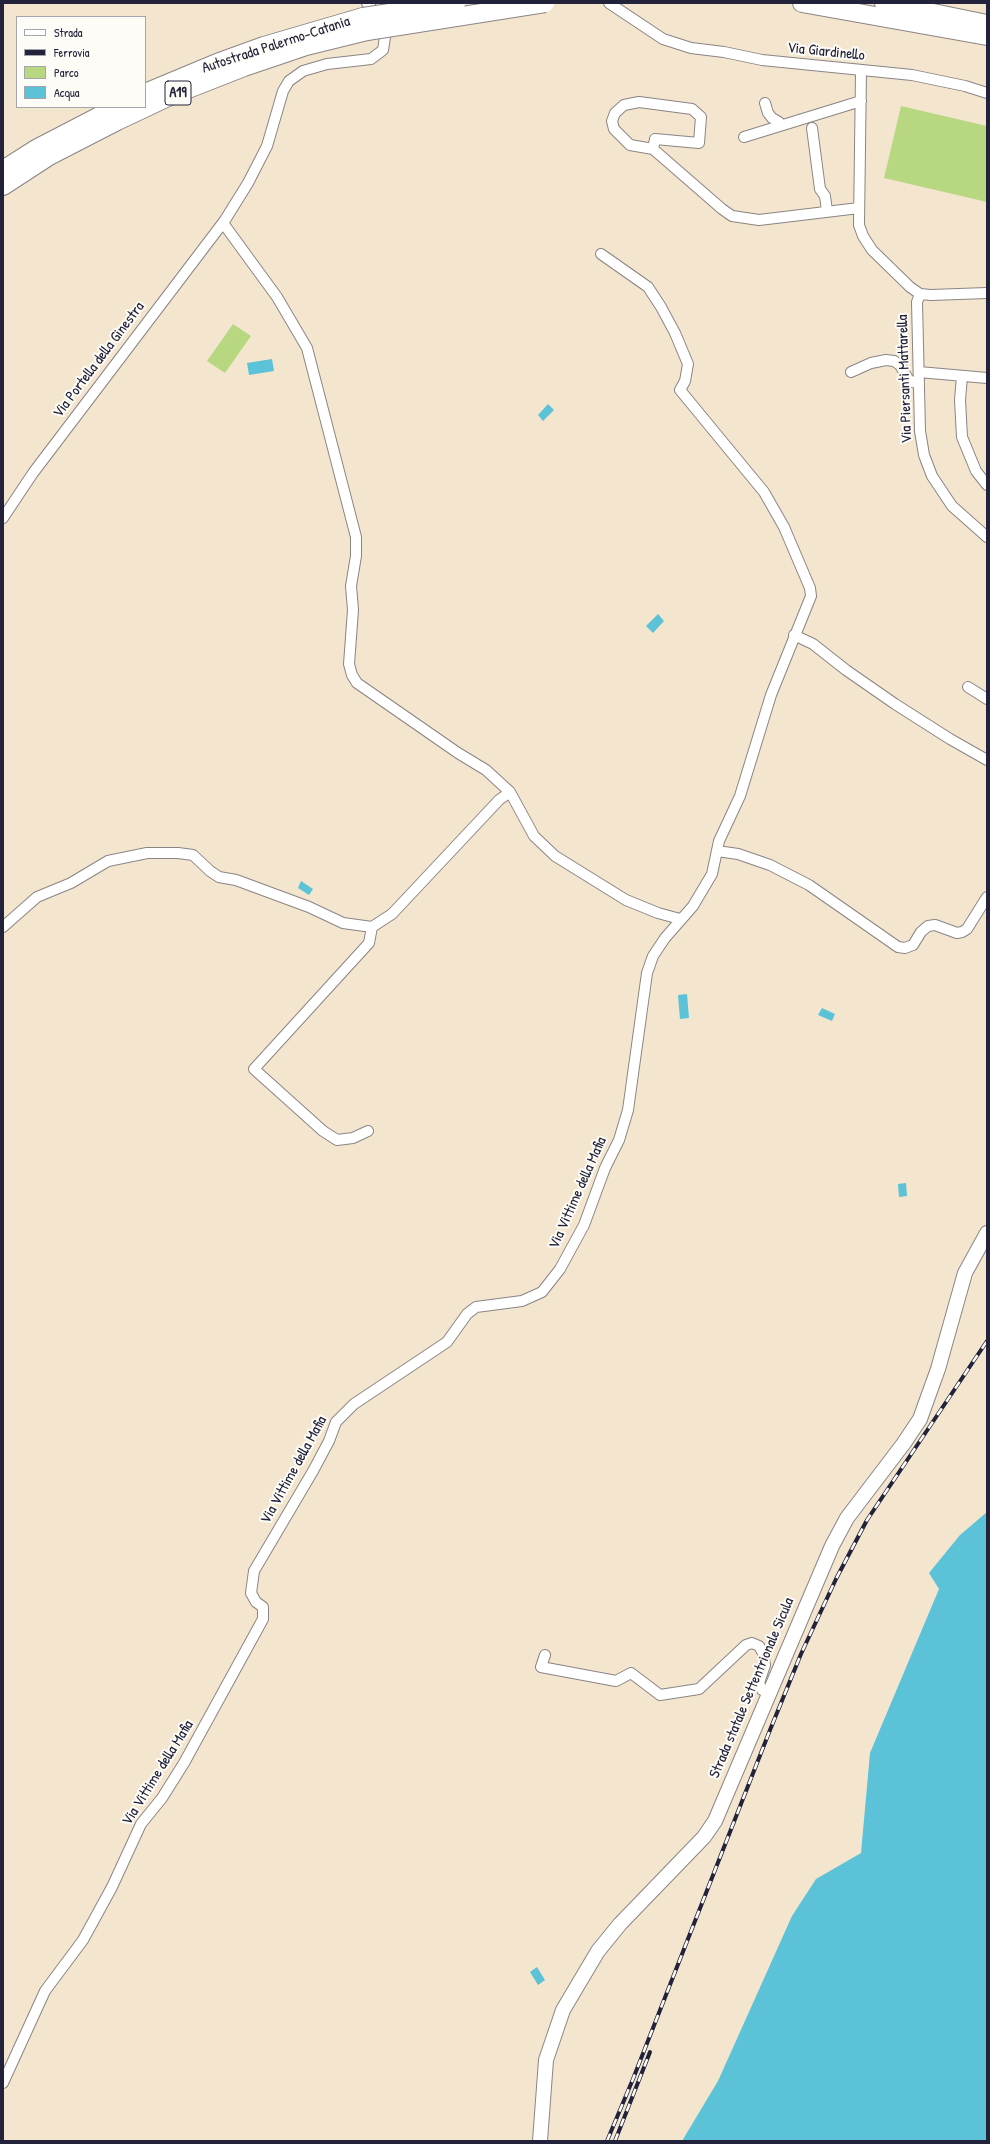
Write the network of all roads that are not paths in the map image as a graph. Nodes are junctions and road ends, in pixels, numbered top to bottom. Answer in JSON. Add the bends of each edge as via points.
{"nodes":[{"id":1,"x":456,"y":3,"type":"edge"},
{"id":2,"x":545,"y":3,"type":"edge"},
{"id":3,"x":609,"y":3,"type":"edge"},
{"id":4,"x":802,"y":3,"type":"edge"},
{"id":5,"x":884,"y":3,"type":"edge"},
{"id":6,"x":366,"y":17,"type":"edge"},
{"id":7,"x":987,"y":24,"type":"edge"},
{"id":8,"x":987,"y":36,"type":"edge"},
{"id":9,"x":861,"y":71,"type":"junction"},
{"id":10,"x":146,"y":93,"type":"edge"},
{"id":11,"x":987,"y":93,"type":"edge"},
{"id":12,"x":861,"y":101,"type":"junction"},
{"id":13,"x":765,"y":103,"type":"dead end"},
{"id":14,"x":146,"y":107,"type":"edge"},
{"id":15,"x":115,"y":108,"type":"edge"},
{"id":16,"x":145,"y":108,"type":"edge"},
{"id":17,"x":780,"y":126,"type":"junction"},
{"id":18,"x":812,"y":128,"type":"dead end"},
{"id":19,"x":744,"y":137,"type":"dead end"},
{"id":20,"x":653,"y":149,"type":"junction"},
{"id":21,"x":3,"y":170,"type":"edge"},
{"id":22,"x":3,"y":186,"type":"edge"},
{"id":23,"x":859,"y":208,"type":"junction"},
{"id":24,"x":827,"y":212,"type":"junction"},
{"id":25,"x":223,"y":223,"type":"junction"},
{"id":26,"x":601,"y":254,"type":"dead end"},
{"id":27,"x":987,"y":293,"type":"edge"},
{"id":28,"x":920,"y":294,"type":"junction"},
{"id":29,"x":851,"y":372,"type":"dead end"},
{"id":30,"x":919,"y":372,"type":"junction"},
{"id":31,"x":962,"y":376,"type":"junction"},
{"id":32,"x":987,"y":378,"type":"edge"},
{"id":33,"x":919,"y":383,"type":"junction"},
{"id":34,"x":987,"y":485,"type":"edge"},
{"id":35,"x":3,"y":518,"type":"edge"},
{"id":36,"x":987,"y":537,"type":"edge"},
{"id":37,"x":794,"y":635,"type":"junction"},
{"id":38,"x":968,"y":687,"type":"dead end"},
{"id":39,"x":987,"y":699,"type":"edge"},
{"id":40,"x":987,"y":760,"type":"edge"},
{"id":41,"x":510,"y":792,"type":"junction"},
{"id":42,"x":717,"y":851,"type":"junction"},
{"id":43,"x":987,"y":897,"type":"edge"},
{"id":44,"x":680,"y":919,"type":"junction"},
{"id":45,"x":3,"y":927,"type":"edge"},
{"id":46,"x":372,"y":927,"type":"junction"},
{"id":47,"x":368,"y":1131,"type":"dead end"},
{"id":48,"x":987,"y":1233,"type":"edge"},
{"id":49,"x":545,"y":1655,"type":"dead end"},
{"id":50,"x":769,"y":1693,"type":"junction"},
{"id":51,"x":3,"y":2083,"type":"edge"},
{"id":52,"x":540,"y":2141,"type":"edge"}],
"edges":[{"from":1,"to":6,"type":"highway","number":"A19","bridge":true},
{"from":2,"to":6,"type":"highway","number":"A19","bridge":true},
{"from":3,"to":9,"type":"street","name":"Via Giardinello","via":[[663,39],[690,48],[762,60]]},
{"from":4,"to":8,"type":"highway"},
{"from":5,"to":7,"type":"highway"},
{"from":6,"to":10,"type":"highway","name":"Autostrada Palermo-Catania","number":"A19","via":[[264,46]]},
{"from":6,"to":14,"type":"highway","name":"Autostrada Palermo-Catania","number":"A19","via":[[306,46],[244,67]]},
{"from":6,"to":25,"type":"street","name":"Via Portella della Ginestra","via":[[379,17],[385,37],[383,50],[371,59],[327,64],[303,71],[289,81],[283,91],[267,146]]},
{"from":9,"to":11,"type":"street","name":"Via Giardinello","via":[[912,75]]},
{"from":9,"to":12,"type":"street"},
{"from":12,"to":17,"type":"street"},
{"from":12,"to":23,"type":"street"},
{"from":13,"to":17,"type":"street","via":[[768,113]]},
{"from":15,"to":21,"type":"highway"},
{"from":16,"to":22,"type":"highway","name":"Autostrada Palermo-Catania","number":"A19","via":[[49,156]]},
{"from":17,"to":19,"type":"street"},
{"from":18,"to":24,"type":"street","via":[[820,188],[825,196]]},
{"from":20,"to":20,"type":"street","via":[[630,145],[614,129],[612,121],[615,113],[624,105],[639,102],[692,109],[701,117],[699,143],[655,139]]},
{"from":20,"to":24,"type":"street","via":[[732,216],[759,220]]},
{"from":23,"to":24,"type":"street"},
{"from":23,"to":28,"type":"street","via":[[859,225],[872,250]]},
{"from":25,"to":35,"type":"street","name":"Via Portella della Ginestra","via":[[33,473]]},
{"from":25,"to":41,"type":"street","via":[[277,297],[307,348],[356,537],[351,586],[353,610],[349,664],[352,675],[363,687],[486,770]]},
{"from":26,"to":37,"type":"street","name":"Via Vittime della Mafia","via":[[648,287],[662,307],[688,364],[685,381],[680,390],[764,492],[784,527],[811,596]]},
{"from":27,"to":28,"type":"street"},
{"from":28,"to":30,"type":"street","name":"Via Piersanti Mattarella","via":[[917,302]]},
{"from":29,"to":33,"type":"street","via":[[871,363],[886,360],[900,365],[908,379]]},
{"from":30,"to":31,"type":"street"},
{"from":30,"to":33,"type":"street","name":"Via Piersanti Mattarella"},
{"from":31,"to":32,"type":"street"},
{"from":31,"to":34,"type":"street","via":[[962,438],[976,471]]},
{"from":33,"to":36,"type":"street","name":"Via Piersanti Mattarella","via":[[920,431],[924,455],[932,476],[952,506]]},
{"from":37,"to":40,"type":"street","via":[[813,644],[895,704]]},
{"from":37,"to":42,"type":"street","name":"Via Vittime della Mafia","via":[[771,694],[740,796]]},
{"from":38,"to":39,"type":"street"},
{"from":41,"to":44,"type":"street","via":[[534,836],[555,856],[626,900]]},
{"from":41,"to":46,"type":"street","via":[[499,800],[392,914]]},
{"from":42,"to":43,"type":"street","via":[[738,854],[770,865],[809,885],[898,946],[905,948],[913,944],[928,926],[935,925],[957,933],[962,932]]},
{"from":42,"to":44,"type":"street","name":"Via Vittime della Mafia","via":[[712,874],[693,906]]},
{"from":44,"to":51,"type":"street","name":"Via Vittime della Mafia","via":[[653,956],[647,973],[633,1081],[619,1140],[605,1168],[584,1225],[560,1268],[542,1292],[522,1301],[476,1307],[467,1314],[447,1342],[354,1404],[336,1422],[315,1467],[254,1571],[251,1593],[256,1602],[263,1607],[263,1619],[184,1763],[162,1798],[141,1824],[112,1887],[83,1940],[45,1991]]},
{"from":45,"to":46,"type":"street","via":[[37,897],[71,883],[108,861],[147,853],[178,852],[192,855],[219,877],[236,880],[343,922]]},
{"from":46,"to":47,"type":"street","via":[[369,943],[254,1069],[323,1131],[337,1140],[353,1138]]},
{"from":48,"to":50,"type":"main road","name":"Strada statale Settentrionale Sicula","via":[[965,1273],[938,1368],[920,1419],[847,1518],[832,1546]]},
{"from":49,"to":50,"type":"street","via":[[541,1667],[616,1681],[631,1673],[660,1694],[699,1689],[746,1645],[752,1643],[759,1646],[763,1653],[764,1665],[759,1683],[762,1690]]},
{"from":50,"to":52,"type":"main road","name":"Strada statale Settentrionale Sicula","via":[[715,1821],[704,1838],[620,1924],[586,1968],[563,2010],[546,2060]]}]}
